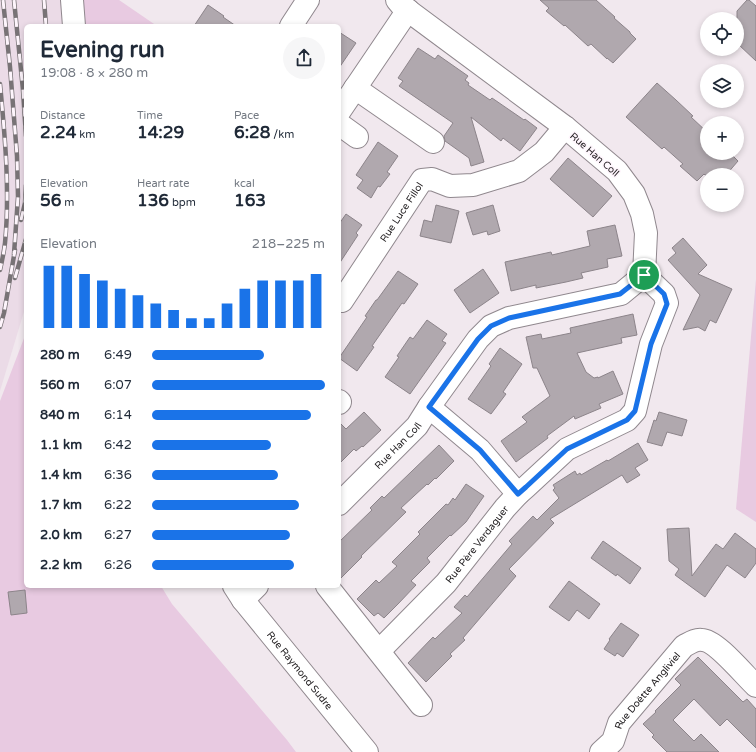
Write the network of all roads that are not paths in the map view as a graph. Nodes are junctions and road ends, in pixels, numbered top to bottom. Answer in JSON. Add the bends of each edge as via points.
{"nodes":[{"id":1,"x":72,"y":0,"type":"edge"},
{"id":2,"x":308,"y":0,"type":"edge"},
{"id":3,"x":403,"y":5,"type":"edge"},
{"id":4,"x":74,"y":24,"type":"edge"},
{"id":5,"x":292,"y":24,"type":"edge"},
{"id":6,"x":355,"y":88,"type":"junction"},
{"id":7,"x":341,"y":109,"type":"edge"},
{"id":8,"x":341,"y":126,"type":"edge"},
{"id":9,"x":565,"y":127,"type":"junction"},
{"id":10,"x":356,"y":137,"type":"dead end"},
{"id":11,"x":433,"y":142,"type":"dead end"},
{"id":12,"x":644,"y":275,"type":"junction"},
{"id":13,"x":342,"y":301,"type":"dead end"},
{"id":14,"x":429,"y":407,"type":"junction"},
{"id":15,"x":518,"y":494,"type":"junction"},
{"id":16,"x":341,"y":502,"type":"edge"},
{"id":17,"x":329,"y":588,"type":"edge"},
{"id":18,"x":245,"y":591,"type":"edge"},
{"id":19,"x":379,"y":651,"type":"junction"},
{"id":20,"x":756,"y":686,"type":"edge"},
{"id":21,"x":421,"y":705,"type":"dead end"},
{"id":22,"x":358,"y":748,"type":"edge"},
{"id":23,"x":613,"y":748,"type":"edge"}],
"edges":[{"from":1,"to":4,"type":"street"},
{"from":2,"to":5,"type":"street"},
{"from":3,"to":6,"type":"street"},
{"from":3,"to":9,"type":"street","name":"Rue Han Coll"},
{"from":6,"to":7,"type":"street"},
{"from":6,"to":11,"type":"street"},
{"from":8,"to":10,"type":"street"},
{"from":9,"to":12,"type":"street","name":"Rue Han Coll","via":[[617,171],[634,194],[646,233]]},
{"from":9,"to":13,"type":"street","name":"Rue Luce Fillol","via":[[544,152],[519,171],[472,185],[450,186],[432,179],[422,180]]},
{"from":12,"to":14,"type":"street","name":"Rue Han Coll","via":[[620,294],[509,318],[491,326],[478,339]]},
{"from":12,"to":15,"type":"street","name":"Rue Père Verdaguer","via":[[664,294],[667,304],[651,344],[635,411],[627,420],[567,449]]},
{"from":14,"to":15,"type":"street","via":[[480,450]]},
{"from":14,"to":16,"type":"street","name":"Rue Han Coll","via":[[417,426]]},
{"from":15,"to":19,"type":"street","name":"Rue Père Verdaguer","via":[[504,508],[446,583]]},
{"from":17,"to":19,"type":"street"},
{"from":18,"to":22,"type":"street","name":"Rue Raymond Sudre"},
{"from":19,"to":21,"type":"street"},
{"from":20,"to":23,"type":"street","name":"Rue Doëtte Angliviel","via":[[713,644],[697,640],[684,646],[619,723]]}]}
